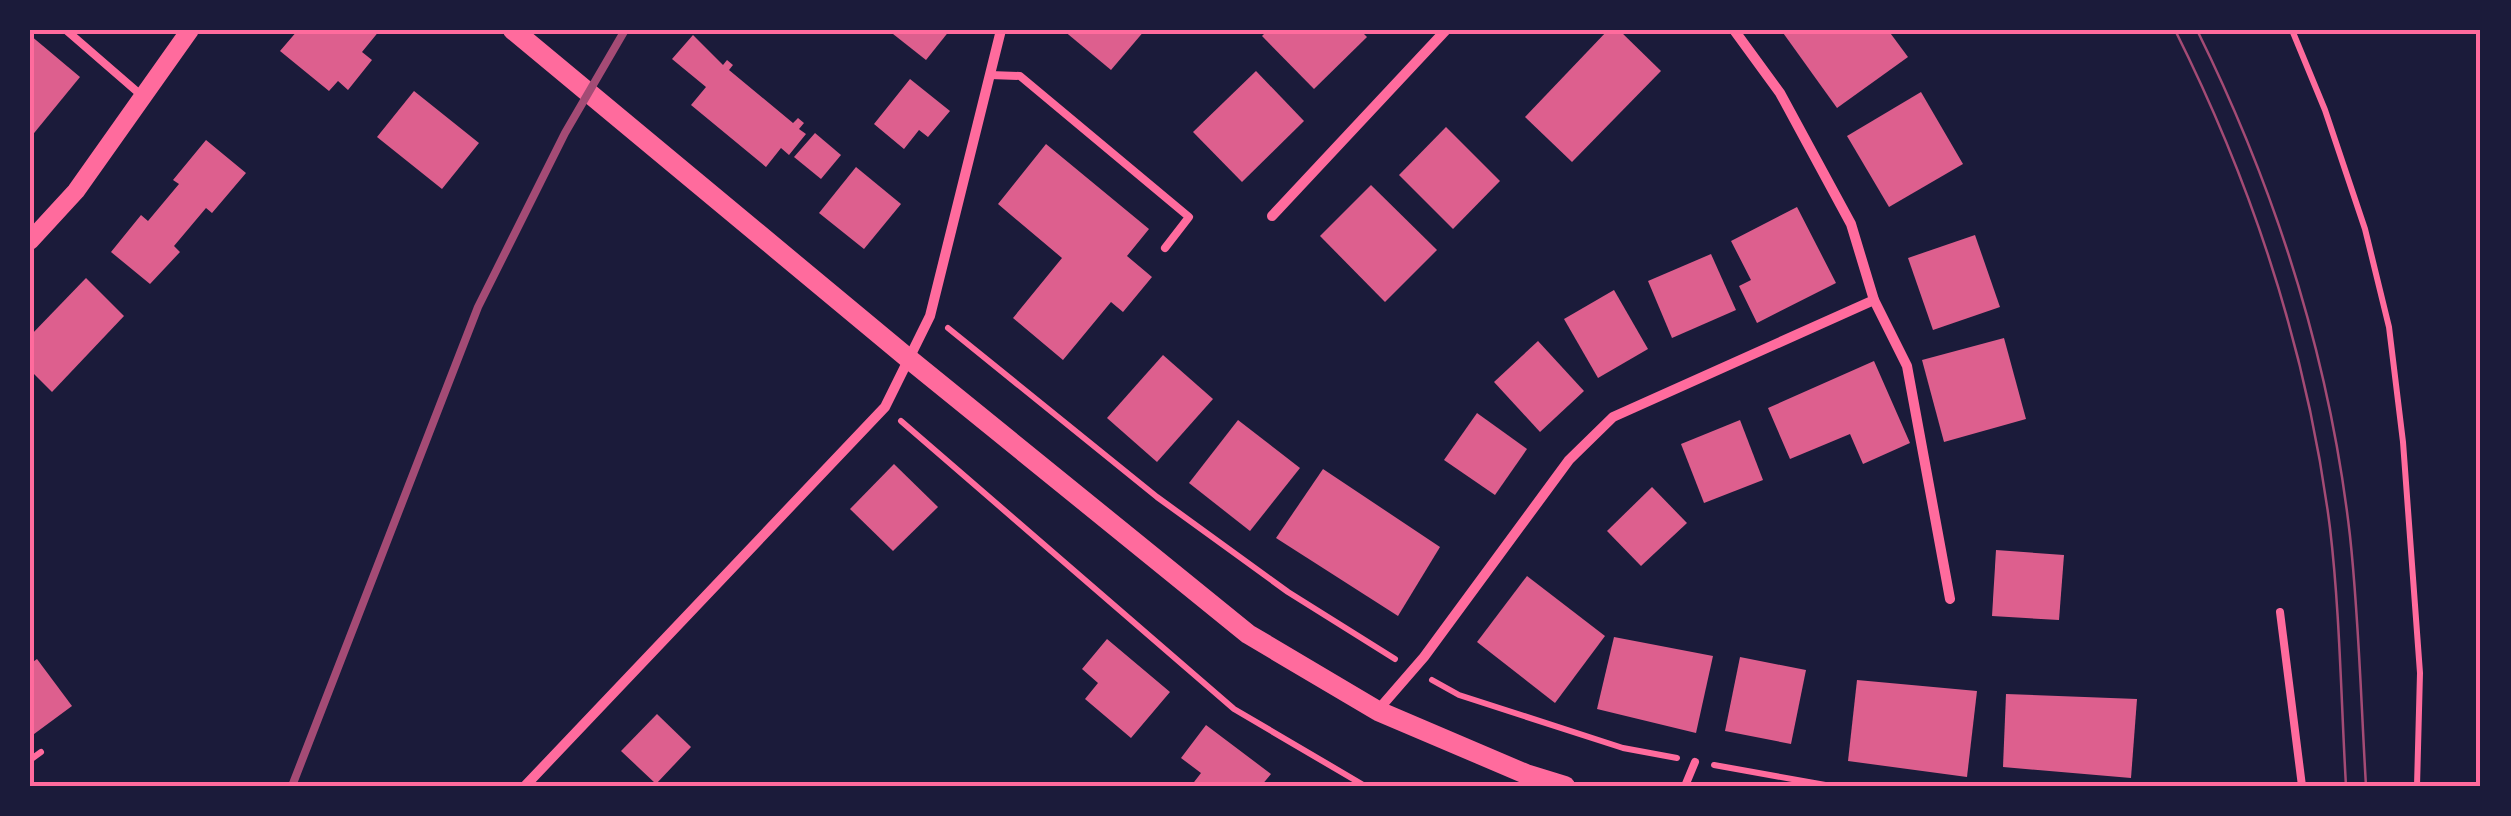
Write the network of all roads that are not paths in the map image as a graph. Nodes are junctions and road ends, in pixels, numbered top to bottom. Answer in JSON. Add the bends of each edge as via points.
{"nodes":[{"id":1,"x":66,"y":30,"type":"edge"},
{"id":2,"x":190,"y":30,"type":"edge"},
{"id":3,"x":513,"y":30,"type":"edge"},
{"id":4,"x":1001,"y":30,"type":"edge"},
{"id":5,"x":1446,"y":30,"type":"edge"},
{"id":6,"x":1734,"y":30,"type":"edge"},
{"id":7,"x":990,"y":74,"type":"junction"},
{"id":8,"x":144,"y":98,"type":"junction"},
{"id":9,"x":1272,"y":216,"type":"dead end"},
{"id":10,"x":30,"y":241,"type":"edge"},
{"id":11,"x":1164,"y":248,"type":"dead end"},
{"id":12,"x":1874,"y":300,"type":"junction"},
{"id":13,"x":909,"y":359,"type":"junction"},
{"id":14,"x":1950,"y":599,"type":"dead end"},
{"id":15,"x":2280,"y":612,"type":"dead end"},
{"id":16,"x":1378,"y":711,"type":"junction"},
{"id":17,"x":1695,"y":762,"type":"road end"},
{"id":18,"x":525,"y":786,"type":"edge"},
{"id":19,"x":1565,"y":786,"type":"edge"},
{"id":20,"x":1685,"y":786,"type":"edge"},
{"id":21,"x":2302,"y":786,"type":"edge"}],
"edges":[{"from":1,"to":8,"type":"lane"},
{"from":2,"to":8,"type":"street"},
{"from":3,"to":13,"type":"main road"},
{"from":4,"to":7,"type":"street"},
{"from":5,"to":9,"type":"street"},
{"from":6,"to":12,"type":"street","via":[[1780,93],[1852,224]]},
{"from":7,"to":11,"type":"lane","via":[[1020,76],[1189,217]]},
{"from":7,"to":13,"type":"street","via":[[930,316]]},
{"from":8,"to":10,"type":"street"},
{"from":12,"to":14,"type":"street","via":[[1907,366]]},
{"from":12,"to":16,"type":"street","via":[[1612,417],[1569,460]]},
{"from":13,"to":16,"type":"main road","via":[[1248,634]]},
{"from":13,"to":18,"type":"street","via":[[885,407]]},
{"from":15,"to":21,"type":"lane"},
{"from":16,"to":19,"type":"main road"},
{"from":17,"to":20,"type":"lane"}]}
